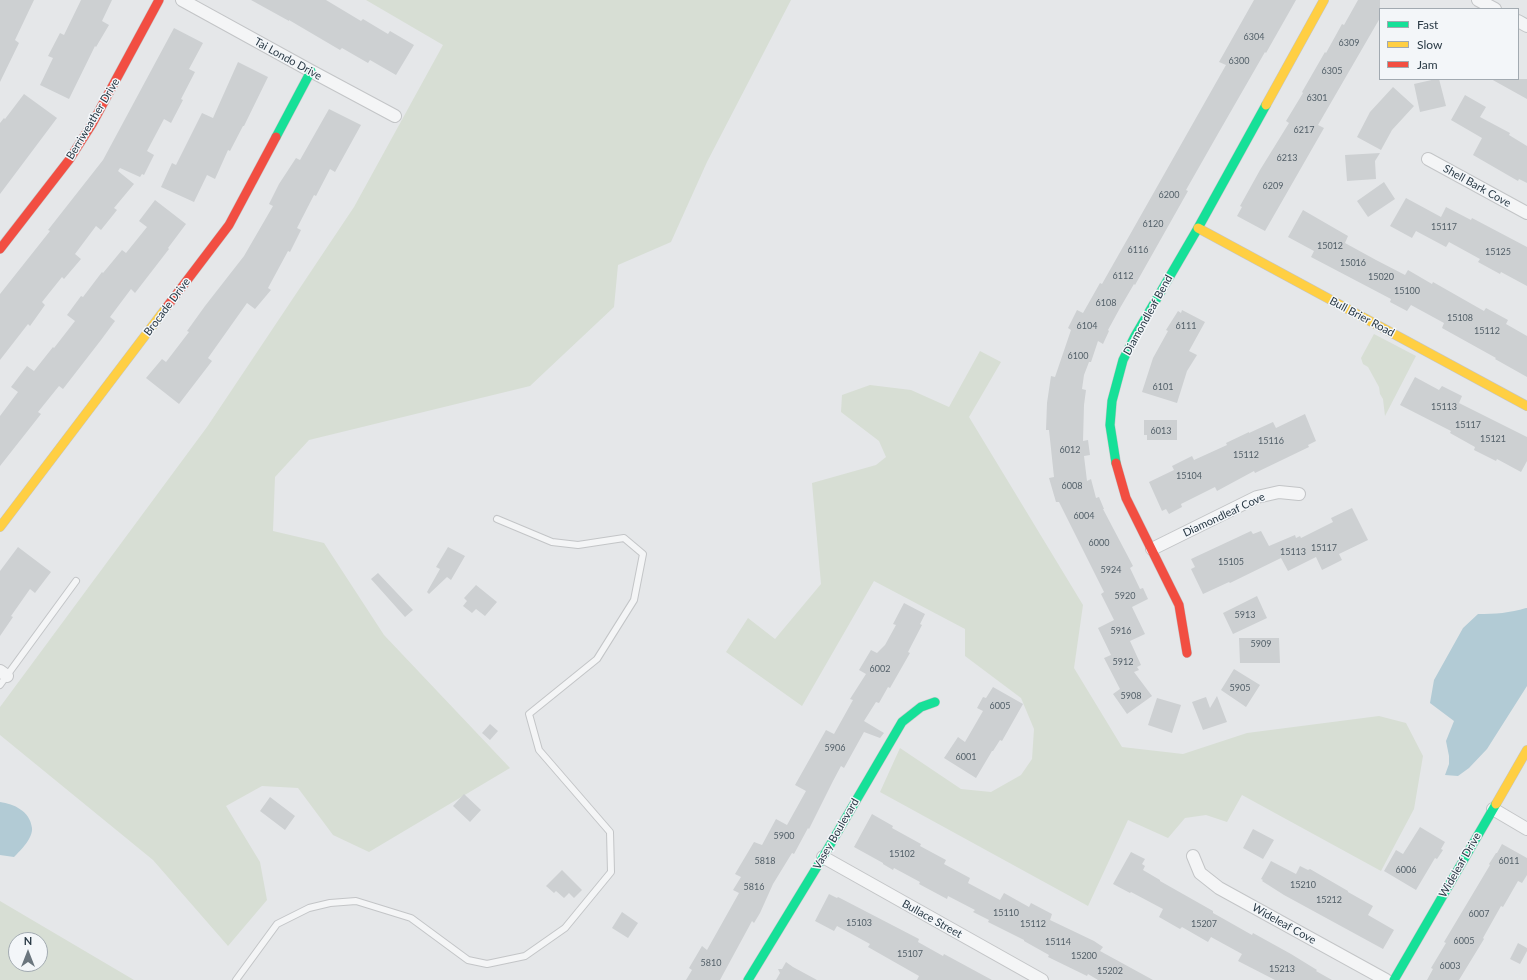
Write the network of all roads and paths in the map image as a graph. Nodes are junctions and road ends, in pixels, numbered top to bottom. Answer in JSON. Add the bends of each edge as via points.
{"nodes":[{"id":1,"x":159,"y":0,"type":"edge"},
{"id":2,"x":182,"y":0,"type":"edge"},
{"id":3,"x":1324,"y":0,"type":"edge"},
{"id":4,"x":1478,"y":0,"type":"edge"},
{"id":5,"x":1493,"y":8,"type":"edge"},
{"id":6,"x":311,"y":71,"type":"junction"},
{"id":7,"x":395,"y":116,"type":"dead end"},
{"id":8,"x":1428,"y":159,"type":"dead end"},
{"id":9,"x":1527,"y":213,"type":"edge"},
{"id":10,"x":1198,"y":228,"type":"junction"},
{"id":11,"x":0,"y":248,"type":"edge"},
{"id":12,"x":1527,"y":406,"type":"edge"},
{"id":13,"x":1299,"y":494,"type":"dead end"},
{"id":14,"x":497,"y":519,"type":"dead end"},
{"id":15,"x":0,"y":527,"type":"edge"},
{"id":16,"x":1152,"y":549,"type":"junction"},
{"id":17,"x":76,"y":581,"type":"dead end"},
{"id":18,"x":1187,"y":653,"type":"dead end"},
{"id":19,"x":2,"y":677,"type":"edge"},
{"id":20,"x":935,"y":702,"type":"dead end"},
{"id":21,"x":1527,"y":750,"type":"edge"},
{"id":22,"x":1493,"y":809,"type":"junction"},
{"id":23,"x":1527,"y":829,"type":"edge"},
{"id":24,"x":1193,"y":856,"type":"dead end"},
{"id":25,"x":823,"y":857,"type":"junction"},
{"id":26,"x":236,"y":980,"type":"edge"},
{"id":27,"x":748,"y":980,"type":"edge"},
{"id":28,"x":1042,"y":980,"type":"edge"},
{"id":29,"x":1386,"y":980,"type":"edge"},
{"id":30,"x":1394,"y":980,"type":"edge"}],
"edges":[{"from":1,"to":11,"type":"street","name":"Berriweather Drive","via":[[92,124],[69,160]]},
{"from":2,"to":6,"type":"street","name":"Tai Londo Drive"},
{"from":3,"to":10,"type":"street","name":"Diamondleaf Bend"},
{"from":4,"to":5,"type":"street"},
{"from":6,"to":7,"type":"street","name":"Tai Londo Drive"},
{"from":6,"to":15,"type":"street","name":"Brocade Drive","via":[[229,225]]},
{"from":8,"to":9,"type":"street","name":"Shell Bark Cove"},
{"from":10,"to":12,"type":"street","name":"Bull Brier Road"},
{"from":10,"to":16,"type":"street","name":"Diamondleaf Bend","via":[[1123,360],[1112,401],[1110,425],[1114,458],[1126,498]]},
{"from":13,"to":16,"type":"street","name":"Diamondleaf Cove","via":[[1279,492],[1257,497]]},
{"from":14,"to":26,"type":"lane","via":[[552,542],[578,546],[624,538],[643,554],[634,600],[597,659],[529,714],[539,750],[610,832],[611,872],[565,928],[525,956],[487,964],[468,960],[411,918],[356,902],[330,903],[309,908],[277,924]]},
{"from":16,"to":18,"type":"street","name":"Diamondleaf Bend","via":[[1179,605]]},
{"from":17,"to":19,"type":"lane"},
{"from":20,"to":25,"type":"street","name":"Vasey Boulevard","via":[[926,703],[912,711],[902,722]]},
{"from":21,"to":22,"type":"street","name":"Wideleaf Drive"},
{"from":22,"to":23,"type":"street"},
{"from":22,"to":30,"type":"street","name":"Wideleaf Drive"},
{"from":24,"to":29,"type":"street","name":"Wideleaf Cove","via":[[1200,873],[1219,888]]},
{"from":25,"to":27,"type":"street","name":"Vasey Boulevard"},
{"from":25,"to":28,"type":"street","name":"Bullace Street"}]}
